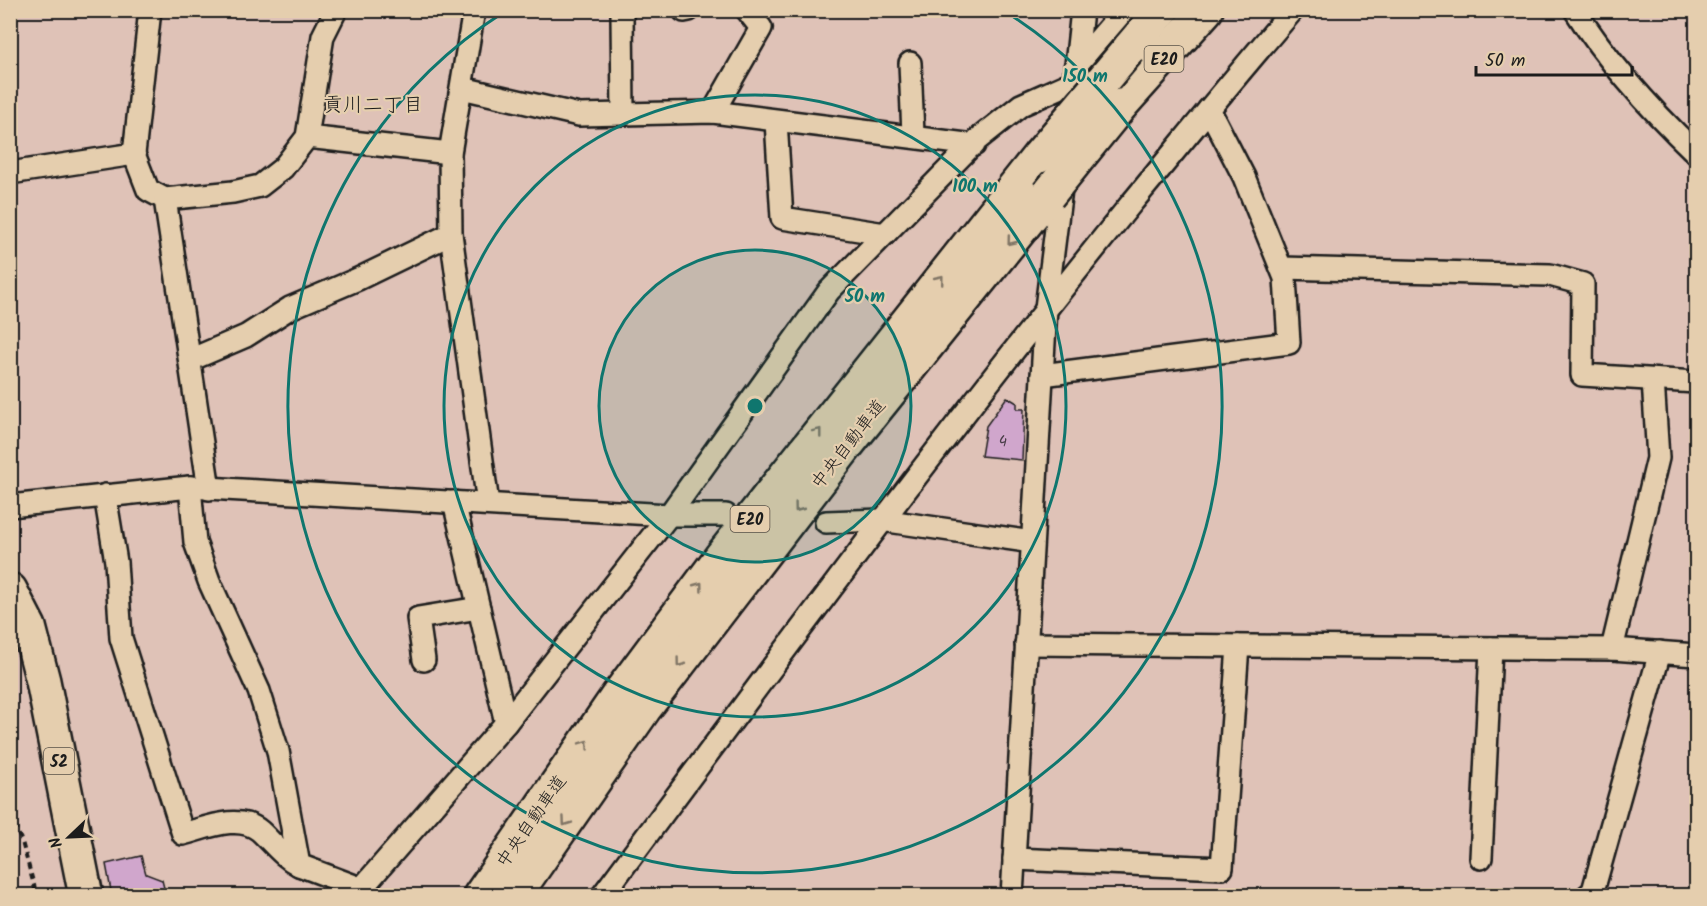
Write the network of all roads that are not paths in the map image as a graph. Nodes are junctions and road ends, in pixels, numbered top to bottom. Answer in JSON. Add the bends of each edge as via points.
{"nodes":[{"id":1,"x":150,"y":10,"type":"edge"},
{"id":2,"x":336,"y":10,"type":"edge"},
{"id":3,"x":474,"y":10,"type":"edge"},
{"id":4,"x":689,"y":10,"type":"edge"},
{"id":5,"x":747,"y":10,"type":"edge"},
{"id":6,"x":1082,"y":10,"type":"edge"},
{"id":7,"x":1124,"y":10,"type":"edge"},
{"id":8,"x":1162,"y":10,"type":"edge"},
{"id":9,"x":1206,"y":10,"type":"edge"},
{"id":10,"x":1293,"y":10,"type":"edge"},
{"id":11,"x":1575,"y":10,"type":"edge"},
{"id":12,"x":684,"y":11,"type":"edge"},
{"id":13,"x":622,"y":15,"type":"dead end"},
{"id":14,"x":910,"y":63,"type":"dead end"},
{"id":15,"x":1075,"y":74,"type":"junction"},
{"id":16,"x":462,"y":88,"type":"junction"},
{"id":17,"x":1209,"y":109,"type":"junction"},
{"id":18,"x":712,"y":112,"type":"junction"},
{"id":19,"x":623,"y":114,"type":"junction"},
{"id":20,"x":776,"y":121,"type":"junction"},
{"id":21,"x":913,"y":135,"type":"junction"},
{"id":22,"x":307,"y":137,"type":"junction"},
{"id":23,"x":974,"y":145,"type":"junction"},
{"id":24,"x":450,"y":153,"type":"junction"},
{"id":25,"x":1696,"y":153,"type":"edge"},
{"id":26,"x":134,"y":154,"type":"junction"},
{"id":27,"x":10,"y":173,"type":"edge"},
{"id":28,"x":165,"y":199,"type":"junction"},
{"id":29,"x":451,"y":234,"type":"junction"},
{"id":30,"x":885,"y":234,"type":"junction"},
{"id":31,"x":1282,"y":268,"type":"junction"},
{"id":32,"x":1046,"y":308,"type":"junction"},
{"id":33,"x":190,"y":360,"type":"junction"},
{"id":34,"x":1042,"y":375,"type":"junction"},
{"id":35,"x":1653,"y":380,"type":"junction"},
{"id":36,"x":1696,"y":382,"type":"edge"},
{"id":37,"x":200,"y":488,"type":"junction"},
{"id":38,"x":105,"y":495,"type":"junction"},
{"id":39,"x":454,"y":502,"type":"junction"},
{"id":40,"x":488,"y":504,"type":"junction"},
{"id":41,"x":10,"y":506,"type":"edge"},
{"id":42,"x":669,"y":515,"type":"junction"},
{"id":43,"x":726,"y":515,"type":"dead end"},
{"id":44,"x":881,"y":520,"type":"junction"},
{"id":45,"x":826,"y":522,"type":"dead end"},
{"id":46,"x":1032,"y":542,"type":"junction"},
{"id":47,"x":10,"y":590,"type":"edge"},
{"id":48,"x":479,"y":608,"type":"junction"},
{"id":49,"x":1026,"y":644,"type":"junction"},
{"id":50,"x":1238,"y":646,"type":"junction"},
{"id":51,"x":1491,"y":648,"type":"junction"},
{"id":52,"x":1612,"y":649,"type":"junction"},
{"id":53,"x":1660,"y":652,"type":"junction"},
{"id":54,"x":1696,"y":655,"type":"edge"},
{"id":55,"x":424,"y":660,"type":"dead end"},
{"id":56,"x":506,"y":723,"type":"junction"},
{"id":57,"x":1481,"y":858,"type":"dead end"},
{"id":58,"x":1014,"y":859,"type":"junction"},
{"id":59,"x":299,"y":865,"type":"junction"},
{"id":60,"x":358,"y":892,"type":"edge"},
{"id":61,"x":86,"y":896,"type":"edge"},
{"id":62,"x":480,"y":896,"type":"edge"},
{"id":63,"x":514,"y":896,"type":"edge"},
{"id":64,"x":602,"y":896,"type":"edge"},
{"id":65,"x":1012,"y":896,"type":"edge"},
{"id":66,"x":1587,"y":896,"type":"edge"}],
"edges":[{"from":1,"to":26,"type":"street"},
{"from":2,"to":22,"type":"street","via":[[323,36]]},
{"from":3,"to":16,"type":"street"},
{"from":4,"to":12,"type":"street"},
{"from":5,"to":18,"type":"street","via":[[760,28]]},
{"from":6,"to":15,"type":"street"},
{"from":7,"to":15,"type":"street"},
{"from":62,"to":8,"type":"highway","name":"中央自動車道","number":"E20","one_way":true,"bridge":true,"via":[[619,694],[721,557],[1039,156]]},
{"from":9,"to":63,"type":"highway","name":"中央自動車道","number":"E20","one_way":true,"bridge":true,"via":[[1120,106],[846,446],[644,709]]},
{"from":10,"to":17,"type":"street"},
{"from":11,"to":25,"type":"street","via":[[1598,46],[1653,111]]},
{"from":13,"to":19,"type":"street"},
{"from":14,"to":21,"type":"street"},
{"from":15,"to":23,"type":"street","via":[[1020,105]]},
{"from":15,"to":32,"type":"street"},
{"from":16,"to":19,"type":"street","via":[[560,112]]},
{"from":16,"to":24,"type":"street"},
{"from":17,"to":31,"type":"street","via":[[1244,177]]},
{"from":17,"to":32,"type":"street"},
{"from":18,"to":19,"type":"street"},
{"from":18,"to":20,"type":"street"},
{"from":20,"to":21,"type":"street"},
{"from":20,"to":30,"type":"street","via":[[782,218]]},
{"from":21,"to":23,"type":"street"},
{"from":22,"to":24,"type":"street"},
{"from":22,"to":28,"type":"street","via":[[283,168],[260,186]]},
{"from":23,"to":30,"type":"street"},
{"from":24,"to":29,"type":"street"},
{"from":26,"to":27,"type":"street"},
{"from":26,"to":28,"type":"street","via":[[148,190]]},
{"from":28,"to":33,"type":"street"},
{"from":29,"to":33,"type":"street","via":[[290,308],[246,336]]},
{"from":29,"to":40,"type":"street"},
{"from":30,"to":42,"type":"street","via":[[829,291]]},
{"from":31,"to":34,"type":"street","via":[[1289,343]]},
{"from":31,"to":35,"type":"street","via":[[1550,275],[1583,284],[1582,375]]},
{"from":32,"to":34,"type":"street"},
{"from":32,"to":44,"type":"street"},
{"from":33,"to":37,"type":"street"},
{"from":34,"to":46,"type":"street"},
{"from":35,"to":36,"type":"street"},
{"from":35,"to":52,"type":"street","via":[[1658,458]]},
{"from":37,"to":38,"type":"street"},
{"from":37,"to":39,"type":"street"},
{"from":37,"to":59,"type":"street","via":[[195,542],[259,691],[278,751]]},
{"from":38,"to":41,"type":"street"},
{"from":38,"to":59,"type":"street","via":[[116,562],[122,638],[183,834],[229,822],[244,823]]},
{"from":39,"to":40,"type":"street"},
{"from":39,"to":48,"type":"street"},
{"from":40,"to":42,"type":"street"},
{"from":42,"to":43,"type":"street"},
{"from":42,"to":56,"type":"street"},
{"from":44,"to":45,"type":"street"},
{"from":44,"to":46,"type":"street"},
{"from":44,"to":64,"type":"street"},
{"from":46,"to":49,"type":"street"},
{"from":47,"to":61,"type":"highway","number":"52","via":[[29,627],[43,681]]},
{"from":48,"to":55,"type":"street","via":[[418,618]]},
{"from":48,"to":56,"type":"street"},
{"from":49,"to":50,"type":"street"},
{"from":49,"to":58,"type":"street"},
{"from":50,"to":51,"type":"street"},
{"from":50,"to":58,"type":"street","via":[[1222,868]]},
{"from":51,"to":52,"type":"street"},
{"from":51,"to":57,"type":"street"},
{"from":52,"to":53,"type":"street"},
{"from":53,"to":54,"type":"street"},
{"from":53,"to":66,"type":"street","via":[[1593,891]]},
{"from":56,"to":60,"type":"street"},
{"from":58,"to":65,"type":"street"},
{"from":59,"to":60,"type":"street"}]}
